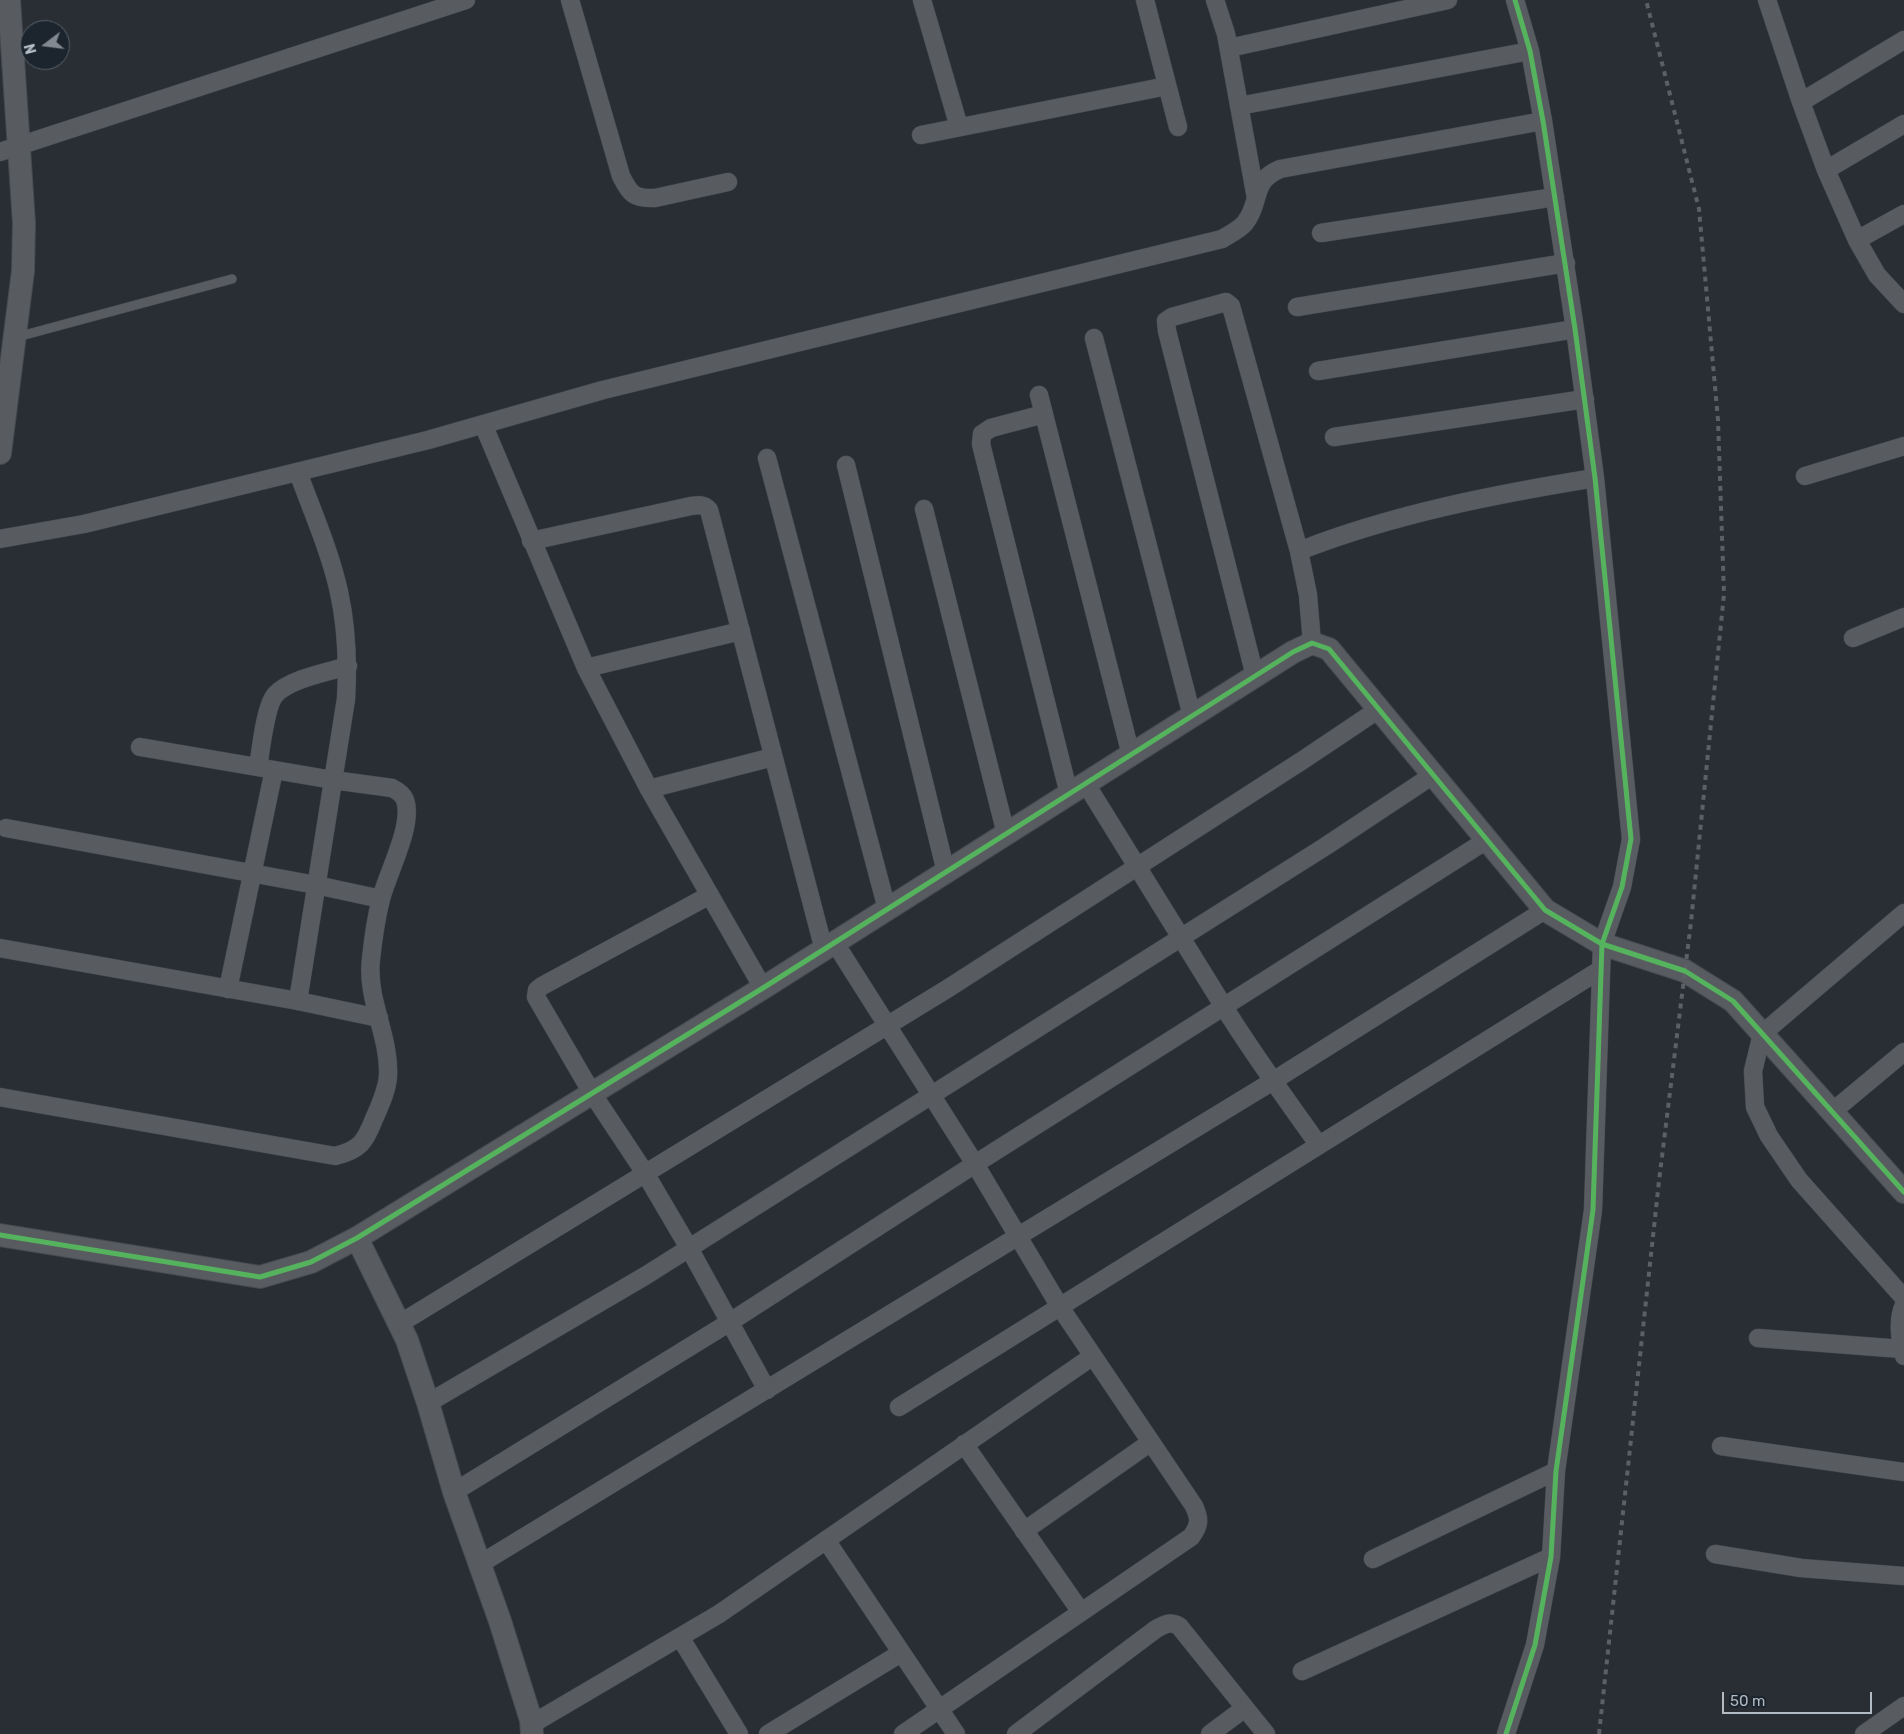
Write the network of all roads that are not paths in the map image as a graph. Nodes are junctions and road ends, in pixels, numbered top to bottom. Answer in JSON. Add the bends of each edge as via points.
{"nodes":[{"id":1,"x":9,"y":0,"type":"edge"},
{"id":2,"x":466,"y":0,"type":"edge"},
{"id":3,"x":570,"y":0,"type":"edge"},
{"id":4,"x":922,"y":0,"type":"edge"},
{"id":5,"x":1145,"y":0,"type":"edge"},
{"id":6,"x":1215,"y":0,"type":"edge"},
{"id":7,"x":1448,"y":0,"type":"edge"},
{"id":8,"x":1515,"y":0,"type":"edge"},
{"id":9,"x":1772,"y":2,"type":"edge"},
{"id":10,"x":1904,"y":40,"type":"edge"},
{"id":11,"x":1229,"y":48,"type":"junction"},
{"id":12,"x":1530,"y":51,"type":"junction"},
{"id":13,"x":1168,"y":86,"type":"junction"},
{"id":14,"x":1801,"y":102,"type":"junction"},
{"id":15,"x":1239,"y":106,"type":"junction"},
{"id":16,"x":1543,"y":121,"type":"junction"},
{"id":17,"x":1904,"y":124,"type":"edge"},
{"id":18,"x":959,"y":127,"type":"junction"},
{"id":19,"x":1178,"y":127,"type":"dead end"},
{"id":20,"x":921,"y":135,"type":"dead end"},
{"id":21,"x":10,"y":149,"type":"edge"},
{"id":22,"x":1826,"y":170,"type":"junction"},
{"id":23,"x":728,"y":182,"type":"dead end"},
{"id":24,"x":1555,"y":197,"type":"junction"},
{"id":25,"x":1256,"y":199,"type":"junction"},
{"id":26,"x":1904,"y":214,"type":"edge"},
{"id":27,"x":1321,"y":233,"type":"dead end"},
{"id":28,"x":1856,"y":240,"type":"junction"},
{"id":29,"x":1566,"y":263,"type":"junction"},
{"id":30,"x":232,"y":280,"type":"dead end"},
{"id":31,"x":1903,"y":303,"type":"edge"},
{"id":32,"x":1297,"y":307,"type":"dead end"},
{"id":33,"x":1575,"y":329,"type":"junction"},
{"id":34,"x":14,"y":337,"type":"junction"},
{"id":35,"x":1094,"y":338,"type":"dead end"},
{"id":36,"x":5,"y":371,"type":"edge"},
{"id":37,"x":1318,"y":371,"type":"dead end"},
{"id":38,"x":1039,"y":394,"type":"dead end"},
{"id":39,"x":1585,"y":399,"type":"junction"},
{"id":40,"x":1044,"y":414,"type":"junction"},
{"id":41,"x":484,"y":424,"type":"junction"},
{"id":42,"x":1334,"y":437,"type":"dead end"},
{"id":43,"x":1904,"y":446,"type":"edge"},
{"id":44,"x":0,"y":453,"type":"edge"},
{"id":45,"x":767,"y":458,"type":"dead end"},
{"id":46,"x":846,"y":465,"type":"dead end"},
{"id":47,"x":298,"y":472,"type":"junction"},
{"id":48,"x":1805,"y":476,"type":"dead end"},
{"id":49,"x":1595,"y":478,"type":"junction"},
{"id":50,"x":924,"y":509,"type":"dead end"},
{"id":51,"x":0,"y":539,"type":"edge"},
{"id":52,"x":531,"y":540,"type":"junction"},
{"id":53,"x":1299,"y":551,"type":"junction"},
{"id":54,"x":1904,"y":617,"type":"edge"},
{"id":55,"x":741,"y":631,"type":"junction"},
{"id":56,"x":1853,"y":638,"type":"dead end"},
{"id":57,"x":1312,"y":643,"type":"junction"},
{"id":58,"x":348,"y":666,"type":"junction"},
{"id":59,"x":586,"y":668,"type":"junction"},
{"id":60,"x":1255,"y":676,"type":"junction"},
{"id":61,"x":1378,"y":709,"type":"junction"},
{"id":62,"x":1192,"y":716,"type":"junction"},
{"id":63,"x":140,"y":747,"type":"dead end"},
{"id":64,"x":1131,"y":755,"type":"junction"},
{"id":65,"x":773,"y":757,"type":"junction"},
{"id":66,"x":266,"y":769,"type":"junction"},
{"id":67,"x":1433,"y":775,"type":"junction"},
{"id":68,"x":333,"y":780,"type":"junction"},
{"id":69,"x":650,"y":789,"type":"junction"},
{"id":70,"x":1077,"y":789,"type":"junction"},
{"id":71,"x":6,"y":828,"type":"dead end"},
{"id":72,"x":1006,"y":834,"type":"junction"},
{"id":73,"x":1487,"y":840,"type":"junction"},
{"id":74,"x":1138,"y":867,"type":"junction"},
{"id":75,"x":946,"y":872,"type":"junction"},
{"id":76,"x":252,"y":873,"type":"junction"},
{"id":77,"x":316,"y":885,"type":"junction"},
{"id":78,"x":710,"y":895,"type":"junction"},
{"id":79,"x":381,"y":899,"type":"junction"},
{"id":80,"x":887,"y":909,"type":"junction"},
{"id":81,"x":1545,"y":910,"type":"junction"},
{"id":82,"x":1904,"y":913,"type":"edge"},
{"id":83,"x":1182,"y":937,"type":"junction"},
{"id":84,"x":1602,"y":944,"type":"junction"},
{"id":85,"x":829,"y":946,"type":"junction"},
{"id":86,"x":0,"y":948,"type":"edge"},
{"id":87,"x":1600,"y":970,"type":"junction"},
{"id":88,"x":763,"y":988,"type":"junction"},
{"id":89,"x":228,"y":989,"type":"junction"},
{"id":90,"x":298,"y":1001,"type":"junction"},
{"id":91,"x":1224,"y":1008,"type":"junction"},
{"id":92,"x":379,"y":1018,"type":"junction"},
{"id":93,"x":887,"y":1025,"type":"junction"},
{"id":94,"x":1762,"y":1034,"type":"junction"},
{"id":95,"x":1904,"y":1052,"type":"edge"},
{"id":96,"x":1272,"y":1081,"type":"junction"},
{"id":97,"x":592,"y":1093,"type":"junction"},
{"id":98,"x":0,"y":1097,"type":"edge"},
{"id":99,"x":931,"y":1097,"type":"junction"},
{"id":100,"x":1832,"y":1112,"type":"junction"},
{"id":101,"x":1318,"y":1144,"type":"junction"},
{"id":102,"x":975,"y":1164,"type":"junction"},
{"id":103,"x":645,"y":1173,"type":"junction"},
{"id":104,"x":1904,"y":1192,"type":"edge"},
{"id":105,"x":0,"y":1235,"type":"edge"},
{"id":106,"x":1018,"y":1236,"type":"junction"},
{"id":107,"x":356,"y":1238,"type":"junction"},
{"id":108,"x":689,"y":1248,"type":"junction"},
{"id":109,"x":1904,"y":1298,"type":"edge"},
{"id":110,"x":1904,"y":1305,"type":"edge"},
{"id":111,"x":1060,"y":1307,"type":"junction"},
{"id":112,"x":730,"y":1322,"type":"junction"},
{"id":113,"x":399,"y":1324,"type":"junction"},
{"id":114,"x":1758,"y":1338,"type":"dead end"},
{"id":115,"x":1903,"y":1352,"type":"edge"},
{"id":116,"x":1092,"y":1356,"type":"junction"},
{"id":117,"x":767,"y":1390,"type":"junction"},
{"id":118,"x":428,"y":1403,"type":"junction"},
{"id":119,"x":899,"y":1407,"type":"dead end"},
{"id":120,"x":1151,"y":1442,"type":"junction"},
{"id":121,"x":964,"y":1444,"type":"junction"},
{"id":122,"x":1721,"y":1446,"type":"dead end"},
{"id":123,"x":1556,"y":1471,"type":"junction"},
{"id":124,"x":1904,"y":1472,"type":"edge"},
{"id":125,"x":454,"y":1492,"type":"junction"},
{"id":126,"x":1024,"y":1531,"type":"junction"},
{"id":127,"x":826,"y":1540,"type":"junction"},
{"id":128,"x":1715,"y":1554,"type":"dead end"},
{"id":129,"x":1551,"y":1557,"type":"junction"},
{"id":130,"x":1373,"y":1559,"type":"dead end"},
{"id":131,"x":480,"y":1564,"type":"junction"},
{"id":132,"x":1904,"y":1576,"type":"edge"},
{"id":133,"x":1081,"y":1612,"type":"junction"},
{"id":134,"x":680,"y":1637,"type":"junction"},
{"id":135,"x":901,"y":1653,"type":"junction"},
{"id":136,"x":1302,"y":1671,"type":"dead end"},
{"id":137,"x":1904,"y":1706,"type":"edge"},
{"id":138,"x":1245,"y":1708,"type":"junction"},
{"id":139,"x":939,"y":1710,"type":"junction"},
{"id":140,"x":532,"y":1729,"type":"edge"},
{"id":141,"x":739,"y":1734,"type":"edge"},
{"id":142,"x":768,"y":1734,"type":"edge"},
{"id":143,"x":903,"y":1734,"type":"edge"},
{"id":144,"x":956,"y":1734,"type":"edge"},
{"id":145,"x":1016,"y":1734,"type":"edge"},
{"id":146,"x":1210,"y":1734,"type":"edge"},
{"id":147,"x":1266,"y":1734,"type":"edge"},
{"id":148,"x":1506,"y":1734,"type":"edge"},
{"id":149,"x":1864,"y":1734,"type":"edge"}],
"edges":[{"from":1,"to":21,"type":"street"},
{"from":2,"to":21,"type":"street"},
{"from":3,"to":23,"type":"street","via":[[627,189],[642,198],[654,198]]},
{"from":4,"to":18,"type":"street"},
{"from":5,"to":13,"type":"street"},
{"from":6,"to":11,"type":"street"},
{"from":7,"to":11,"type":"street"},
{"from":8,"to":12,"type":"street"},
{"from":9,"to":14,"type":"street"},
{"from":10,"to":14,"type":"street"},
{"from":11,"to":15,"type":"street"},
{"from":12,"to":15,"type":"street"},
{"from":12,"to":16,"type":"street"},
{"from":13,"to":18,"type":"street"},
{"from":13,"to":19,"type":"street"},
{"from":14,"to":22,"type":"street"},
{"from":15,"to":25,"type":"street"},
{"from":16,"to":24,"type":"street"},
{"from":16,"to":25,"type":"street","via":[[1280,168],[1265,177]]},
{"from":17,"to":22,"type":"street"},
{"from":18,"to":20,"type":"street"},
{"from":21,"to":34,"type":"street","via":[[24,223],[23,271]]},
{"from":22,"to":28,"type":"street"},
{"from":24,"to":27,"type":"street"},
{"from":24,"to":29,"type":"street"},
{"from":25,"to":41,"type":"street","via":[[1245,223],[1222,239],[603,390]]},
{"from":26,"to":28,"type":"street"},
{"from":28,"to":31,"type":"street","via":[[1877,275]]},
{"from":29,"to":32,"type":"street"},
{"from":29,"to":33,"type":"street"},
{"from":30,"to":34,"type":"lane"},
{"from":33,"to":37,"type":"street"},
{"from":33,"to":39,"type":"street"},
{"from":34,"to":36,"type":"street"},
{"from":35,"to":62,"type":"street"},
{"from":36,"to":44,"type":"street"},
{"from":38,"to":40,"type":"street"},
{"from":39,"to":42,"type":"street"},
{"from":39,"to":49,"type":"street"},
{"from":40,"to":64,"type":"street"},
{"from":40,"to":70,"type":"street","via":[[991,428],[982,434],[981,444]]},
{"from":41,"to":47,"type":"street"},
{"from":41,"to":52,"type":"street"},
{"from":43,"to":48,"type":"street"},
{"from":45,"to":80,"type":"street"},
{"from":46,"to":75,"type":"street"},
{"from":47,"to":51,"type":"street","via":[[84,524]]},
{"from":47,"to":58,"type":"street","via":[[339,591]]},
{"from":49,"to":53,"type":"street","via":[[1510,492],[1360,529]]},
{"from":49,"to":84,"type":"street","via":[[1631,839],[1622,887]]},
{"from":50,"to":72,"type":"street"},
{"from":52,"to":55,"type":"street","via":[[691,506],[706,506],[712,518]]},
{"from":52,"to":59,"type":"street"},
{"from":53,"to":57,"type":"street","via":[[1308,595]]},
{"from":53,"to":60,"type":"street","via":[[1231,306],[1226,302],[1168,319],[1167,331]]},
{"from":54,"to":56,"type":"street"},
{"from":55,"to":59,"type":"street"},
{"from":55,"to":65,"type":"street"},
{"from":57,"to":60,"type":"street"},
{"from":57,"to":61,"type":"street","via":[[1329,649]]},
{"from":58,"to":66,"type":"street","via":[[292,684],[274,696],[269,707]]},
{"from":58,"to":68,"type":"street"},
{"from":59,"to":69,"type":"street"},
{"from":60,"to":62,"type":"street"},
{"from":61,"to":67,"type":"street"},
{"from":61,"to":74,"type":"street"},
{"from":62,"to":64,"type":"street"},
{"from":63,"to":66,"type":"street"},
{"from":64,"to":70,"type":"street"},
{"from":65,"to":69,"type":"street"},
{"from":65,"to":85,"type":"street"},
{"from":66,"to":68,"type":"street"},
{"from":66,"to":76,"type":"street"},
{"from":67,"to":73,"type":"street"},
{"from":67,"to":83,"type":"street"},
{"from":68,"to":77,"type":"street"},
{"from":68,"to":79,"type":"street","via":[[392,788],[405,799],[407,817]]},
{"from":69,"to":78,"type":"street"},
{"from":70,"to":72,"type":"street"},
{"from":70,"to":74,"type":"street"},
{"from":71,"to":76,"type":"street"},
{"from":72,"to":75,"type":"street"},
{"from":73,"to":81,"type":"street"},
{"from":73,"to":91,"type":"street"},
{"from":74,"to":83,"type":"street"},
{"from":74,"to":93,"type":"street"},
{"from":75,"to":80,"type":"street"},
{"from":76,"to":77,"type":"street"},
{"from":76,"to":89,"type":"street"},
{"from":77,"to":79,"type":"street"},
{"from":77,"to":90,"type":"street"},
{"from":78,"to":88,"type":"street"},
{"from":78,"to":97,"type":"street","via":[[537,990],[538,1002]]},
{"from":79,"to":92,"type":"street","via":[[370,977]]},
{"from":80,"to":85,"type":"street"},
{"from":81,"to":84,"type":"street"},
{"from":81,"to":96,"type":"street"},
{"from":82,"to":94,"type":"street"},
{"from":83,"to":91,"type":"street"},
{"from":83,"to":99,"type":"street"},
{"from":84,"to":87,"type":"street"},
{"from":84,"to":94,"type":"street","via":[[1685,971],[1732,1001]]},
{"from":85,"to":88,"type":"street"},
{"from":85,"to":93,"type":"street"},
{"from":86,"to":89,"type":"street"},
{"from":87,"to":101,"type":"street"},
{"from":87,"to":123,"type":"street","via":[[1593,1210]]},
{"from":88,"to":97,"type":"street"},
{"from":89,"to":90,"type":"street"},
{"from":90,"to":92,"type":"street"},
{"from":91,"to":96,"type":"street"},
{"from":91,"to":102,"type":"street"},
{"from":92,"to":98,"type":"street","via":[[388,1060],[384,1098],[360,1146],[335,1156]]},
{"from":93,"to":99,"type":"street"},
{"from":93,"to":103,"type":"street"},
{"from":94,"to":100,"type":"street"},
{"from":94,"to":109,"type":"street","via":[[1753,1070],[1755,1107],[1769,1136],[1799,1180]]},
{"from":95,"to":100,"type":"street"},
{"from":96,"to":101,"type":"street"},
{"from":96,"to":106,"type":"street"},
{"from":97,"to":103,"type":"street"},
{"from":97,"to":107,"type":"street"},
{"from":99,"to":102,"type":"street"},
{"from":99,"to":108,"type":"street"},
{"from":100,"to":104,"type":"street"},
{"from":101,"to":111,"type":"street"},
{"from":102,"to":106,"type":"street"},
{"from":102,"to":112,"type":"street"},
{"from":103,"to":108,"type":"street"},
{"from":103,"to":113,"type":"street"},
{"from":105,"to":107,"type":"street","via":[[260,1276],[311,1262]]},
{"from":106,"to":111,"type":"street"},
{"from":106,"to":117,"type":"street"},
{"from":107,"to":113,"type":"street"},
{"from":108,"to":112,"type":"street"},
{"from":108,"to":118,"type":"street"},
{"from":110,"to":115,"type":"street","via":[[1900,1312]]},
{"from":111,"to":116,"type":"street"},
{"from":111,"to":119,"type":"street"},
{"from":112,"to":117,"type":"street"},
{"from":112,"to":125,"type":"street"},
{"from":113,"to":118,"type":"street"},
{"from":114,"to":115,"type":"street"},
{"from":116,"to":120,"type":"street"},
{"from":116,"to":121,"type":"street"},
{"from":117,"to":131,"type":"street"},
{"from":118,"to":125,"type":"street"},
{"from":120,"to":126,"type":"street"},
{"from":120,"to":133,"type":"street","via":[[1194,1506],[1199,1518],[1198,1528],[1191,1537]]},
{"from":121,"to":126,"type":"street"},
{"from":121,"to":127,"type":"street"},
{"from":122,"to":124,"type":"street"},
{"from":123,"to":129,"type":"street"},
{"from":123,"to":130,"type":"street"},
{"from":125,"to":131,"type":"street"},
{"from":126,"to":133,"type":"street"},
{"from":127,"to":134,"type":"street"},
{"from":127,"to":135,"type":"street"},
{"from":128,"to":132,"type":"street","via":[[1801,1568]]},
{"from":129,"to":136,"type":"street"},
{"from":129,"to":148,"type":"street","via":[[1535,1645]]},
{"from":131,"to":140,"type":"street"},
{"from":133,"to":139,"type":"street"},
{"from":134,"to":140,"type":"street"},
{"from":134,"to":141,"type":"street"},
{"from":135,"to":139,"type":"street"},
{"from":135,"to":142,"type":"street"},
{"from":137,"to":149,"type":"street"},
{"from":138,"to":145,"type":"street","via":[[1179,1626],[1168,1623]]},
{"from":138,"to":146,"type":"street"},
{"from":138,"to":147,"type":"street"},
{"from":139,"to":143,"type":"street"},
{"from":139,"to":144,"type":"street"}]}
